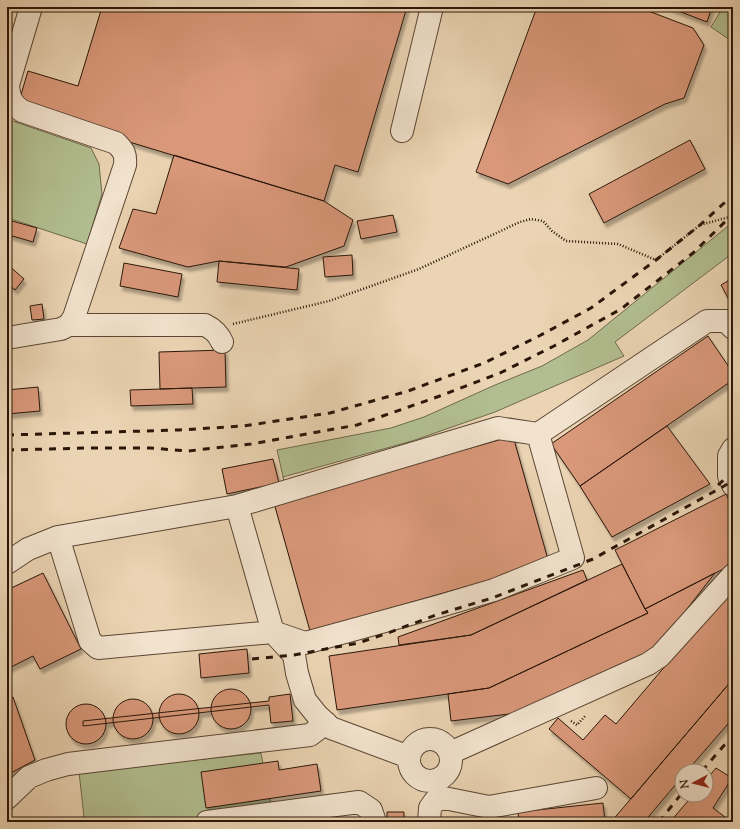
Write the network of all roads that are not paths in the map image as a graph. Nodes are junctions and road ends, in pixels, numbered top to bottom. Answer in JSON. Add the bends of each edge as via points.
{"nodes":[{"id":1,"x":31,"y":7,"type":"edge"},
{"id":2,"x":432,"y":7,"type":"edge"},
{"id":3,"x":402,"y":131,"type":"dead end"},
{"id":4,"x":69,"y":325,"type":"junction"},
{"id":5,"x":733,"y":328,"type":"edge"},
{"id":6,"x":217,"y":335,"type":"road end"},
{"id":7,"x":7,"y":338,"type":"edge"},
{"id":8,"x":538,"y":434,"type":"junction"},
{"id":9,"x":733,"y":449,"type":"edge"},
{"id":10,"x":733,"y":485,"type":"edge"},
{"id":11,"x":237,"y":506,"type":"junction"},
{"id":12,"x":58,"y":538,"type":"junction"},
{"id":13,"x":7,"y":563,"type":"edge"},
{"id":14,"x":733,"y":575,"type":"edge"},
{"id":15,"x":273,"y":632,"type":"junction"},
{"id":16,"x":326,"y":723,"type":"junction"},
{"id":17,"x":450,"y":753,"type":"junction"},
{"id":18,"x":409,"y":757,"type":"junction"},
{"id":19,"x":596,"y":788,"type":"dead end"},
{"id":20,"x":435,"y":791,"type":"junction"},
{"id":21,"x":7,"y":798,"type":"edge"},
{"id":22,"x":207,"y":822,"type":"edge"},
{"id":23,"x":375,"y":822,"type":"edge"},
{"id":24,"x":429,"y":822,"type":"edge"}],
"edges":[{"from":1,"to":4,"type":"street","via":[[8,85],[12,101],[22,111],[116,143],[126,157],[92,265]]},
{"from":2,"to":3,"type":"street"},
{"from":4,"to":6,"type":"street","via":[[205,325]]},
{"from":4,"to":7,"type":"street","via":[[61,329]]},
{"from":5,"to":8,"type":"street","via":[[726,320],[707,321]]},
{"from":8,"to":11,"type":"street","via":[[498,428]]},
{"from":8,"to":15,"type":"street","via":[[573,558],[494,590],[305,643]]},
{"from":9,"to":10,"type":"street","via":[[729,456],[729,476]]},
{"from":11,"to":12,"type":"street"},
{"from":11,"to":15,"type":"street"},
{"from":12,"to":13,"type":"street","via":[[28,549]]},
{"from":12,"to":15,"type":"street","via":[[90,641],[98,648]]},
{"from":14,"to":17,"type":"street","via":[[660,656],[648,664]]},
{"from":15,"to":16,"type":"street","via":[[294,655],[305,700]]},
{"from":16,"to":18,"type":"street","via":[[331,728]]},
{"from":16,"to":21,"type":"street","via":[[310,735],[68,764],[29,777]]},
{"from":17,"to":18,"type":"street","via":[[441,742],[428,739],[415,745]]},
{"from":17,"to":20,"type":"street","via":[[450,767]]},
{"from":18,"to":20,"type":"street","via":[[411,771],[421,780],[428,782]]},
{"from":19,"to":20,"type":"street","via":[[489,807],[444,798]]},
{"from":20,"to":24,"type":"street"},
{"from":22,"to":23,"type":"street","via":[[359,802],[371,810]]}]}
